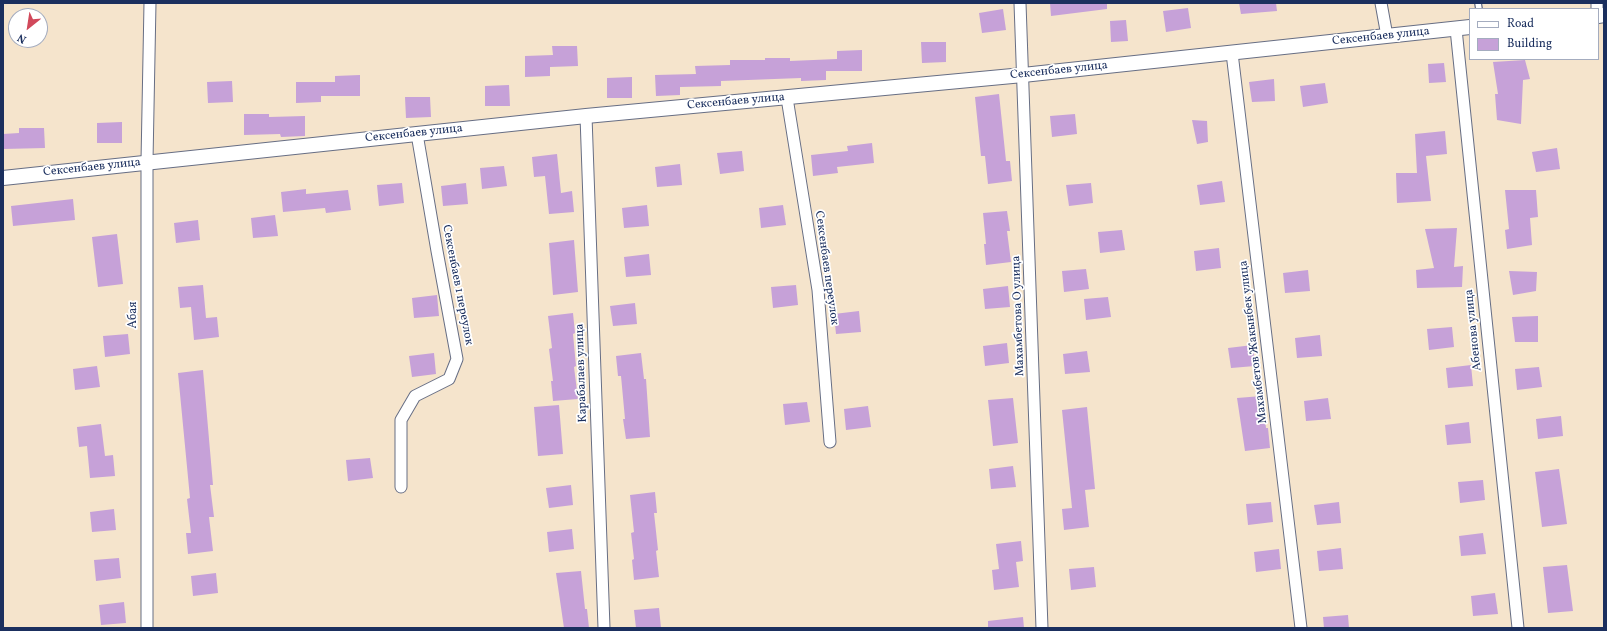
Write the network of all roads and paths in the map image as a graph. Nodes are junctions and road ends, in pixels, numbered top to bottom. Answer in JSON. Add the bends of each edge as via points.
{"nodes":[{"id":1,"x":150,"y":3,"type":"edge"},
{"id":2,"x":1020,"y":3,"type":"edge"},
{"id":3,"x":1381,"y":3,"type":"edge"},
{"id":4,"x":1469,"y":27,"type":"edge"},
{"id":5,"x":1456,"y":29,"type":"junction"},
{"id":6,"x":1387,"y":36,"type":"junction"},
{"id":7,"x":1232,"y":53,"type":"junction"},
{"id":8,"x":1023,"y":75,"type":"junction"},
{"id":9,"x":787,"y":98,"type":"junction"},
{"id":10,"x":586,"y":116,"type":"junction"},
{"id":11,"x":417,"y":134,"type":"junction"},
{"id":12,"x":147,"y":161,"type":"junction"},
{"id":13,"x":3,"y":178,"type":"edge"},
{"id":14,"x":830,"y":442,"type":"dead end"},
{"id":15,"x":401,"y":487,"type":"dead end"},
{"id":16,"x":147,"y":628,"type":"edge"},
{"id":17,"x":604,"y":628,"type":"edge"},
{"id":18,"x":1042,"y":628,"type":"edge"},
{"id":19,"x":1301,"y":628,"type":"edge"},
{"id":20,"x":1518,"y":628,"type":"edge"}],
"edges":[{"from":1,"to":12,"type":"street","name":"Абая"},
{"from":2,"to":8,"type":"street","name":"Махамбетова О улица"},
{"from":3,"to":6,"type":"street"},
{"from":4,"to":5,"type":"street","name":"Сексенбаев улица"},
{"from":5,"to":6,"type":"street","name":"Сексенбаев улица"},
{"from":5,"to":20,"type":"street","name":"Абенова улица"},
{"from":6,"to":7,"type":"street","name":"Сексенбаев улица"},
{"from":7,"to":8,"type":"street","name":"Сексенбаев улица"},
{"from":7,"to":19,"type":"street","name":"Махамбетов Жакынбек улица"},
{"from":8,"to":9,"type":"street","name":"Сексенбаев улица"},
{"from":8,"to":18,"type":"street","name":"Махамбетова О улица"},
{"from":9,"to":10,"type":"street","name":"Сексенбаев улица"},
{"from":9,"to":14,"type":"street","name":"Сексенбаев переулок","via":[[818,290]]},
{"from":10,"to":11,"type":"street","name":"Сексенбаев улица"},
{"from":10,"to":17,"type":"street","name":"Карабалаев улица"},
{"from":11,"to":12,"type":"street","name":"Сексенбаев улица"},
{"from":11,"to":15,"type":"street","name":"Сексенбаев 1 переулок","via":[[457,359],[449,379],[415,396],[401,420]]},
{"from":12,"to":13,"type":"street","name":"Сексенбаев улица"},
{"from":12,"to":16,"type":"street","name":"Абая"}]}
